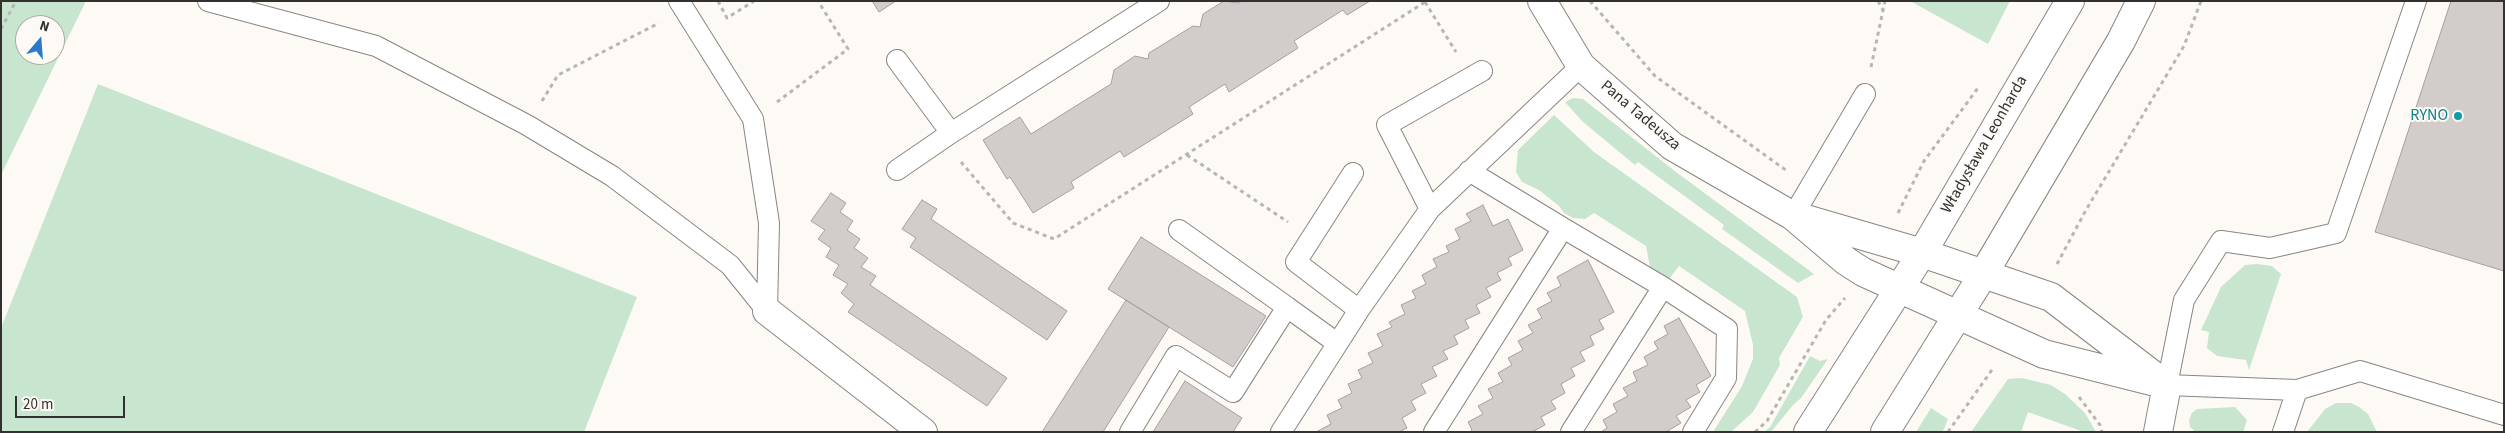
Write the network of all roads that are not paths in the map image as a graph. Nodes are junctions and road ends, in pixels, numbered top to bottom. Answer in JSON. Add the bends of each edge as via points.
{"nodes":[{"id":1,"x":208,"y":1,"type":"edge"},
{"id":2,"x":1159,"y":1,"type":"edge"},
{"id":3,"x":1542,"y":1,"type":"edge"},
{"id":4,"x":2070,"y":1,"type":"edge"},
{"id":5,"x":2141,"y":1,"type":"edge"},
{"id":6,"x":2416,"y":1,"type":"edge"},
{"id":7,"x":682,"y":6,"type":"edge"},
{"id":8,"x":897,"y":60,"type":"dead end"},
{"id":9,"x":1581,"y":66,"type":"junction"},
{"id":10,"x":1477,"y":74,"type":"road end"},
{"id":11,"x":1865,"y":94,"type":"road end"},
{"id":12,"x":951,"y":133,"type":"junction"},
{"id":13,"x":897,"y":170,"type":"dead end"},
{"id":14,"x":1469,"y":171,"type":"junction"},
{"id":15,"x":1354,"y":173,"type":"dead end"},
{"id":16,"x":1430,"y":209,"type":"junction"},
{"id":17,"x":1793,"y":216,"type":"junction"},
{"id":18,"x":1563,"y":228,"type":"junction"},
{"id":19,"x":1179,"y":230,"type":"dead end"},
{"id":20,"x":1922,"y":253,"type":"junction"},
{"id":21,"x":1984,"y":273,"type":"junction"},
{"id":22,"x":1663,"y":287,"type":"junction"},
{"id":23,"x":1899,"y":289,"type":"junction"},
{"id":24,"x":1287,"y":307,"type":"junction"},
{"id":25,"x":1359,"y":310,"type":"junction"},
{"id":26,"x":767,"y":311,"type":"junction"},
{"id":27,"x":1958,"y":316,"type":"junction"},
{"id":28,"x":1337,"y":343,"type":"junction"},
{"id":29,"x":2166,"y":385,"type":"junction"},
{"id":30,"x":2296,"y":390,"type":"junction"},
{"id":31,"x":2504,"y":415,"type":"edge"},
{"id":32,"x":923,"y":432,"type":"edge"},
{"id":33,"x":1130,"y":432,"type":"edge"},
{"id":34,"x":1281,"y":432,"type":"edge"},
{"id":35,"x":1434,"y":432,"type":"edge"},
{"id":36,"x":1571,"y":432,"type":"edge"},
{"id":37,"x":1693,"y":432,"type":"edge"},
{"id":38,"x":1808,"y":432,"type":"edge"},
{"id":39,"x":1885,"y":432,"type":"edge"},
{"id":40,"x":2158,"y":432,"type":"edge"},
{"id":41,"x":2283,"y":432,"type":"edge"}],
"edges":[{"from":1,"to":26,"type":"lane","via":[[376,46],[527,125],[612,176],[730,265]]},
{"from":2,"to":12,"type":"lane"},
{"from":3,"to":9,"type":"street","name":"Pana Tadeusza"},
{"from":4,"to":20,"type":"street","name":"Władysława Leonharda"},
{"from":5,"to":21,"type":"street"},
{"from":6,"to":29,"type":"lane","via":[[2336,233],[2270,248],[2221,241],[2184,300]]},
{"from":7,"to":26,"type":"lane","via":[[753,119],[769,223]]},
{"from":8,"to":12,"type":"lane"},
{"from":9,"to":14,"type":"lane"},
{"from":9,"to":17,"type":"street","name":"Pana Tadeusza","via":[[1672,146]]},
{"from":10,"to":16,"type":"lane","via":[[1387,125]]},
{"from":11,"to":17,"type":"lane"},
{"from":12,"to":13,"type":"lane"},
{"from":14,"to":16,"type":"lane"},
{"from":14,"to":18,"type":"lane"},
{"from":15,"to":25,"type":"lane","via":[[1296,262]]},
{"from":16,"to":25,"type":"lane"},
{"from":17,"to":20,"type":"street","name":"Pana Tadeusza"},
{"from":17,"to":23,"type":"street","name":"Pana Tadeusza","via":[[1846,261]]},
{"from":18,"to":22,"type":"lane"},
{"from":18,"to":35,"type":"lane"},
{"from":19,"to":24,"type":"lane"},
{"from":20,"to":21,"type":"street","name":"Pana Tadeusza"},
{"from":20,"to":23,"type":"street","name":"Władysława Leonharda"},
{"from":21,"to":27,"type":"street"},
{"from":21,"to":29,"type":"street","via":[[2051,297]]},
{"from":22,"to":36,"type":"lane"},
{"from":22,"to":37,"type":"lane","via":[[1727,329],[1726,378]]},
{"from":23,"to":27,"type":"street"},
{"from":23,"to":38,"type":"street","name":"Władysława Leonharda"},
{"from":24,"to":28,"type":"lane"},
{"from":24,"to":33,"type":"lane","via":[[1233,392],[1176,356]]},
{"from":25,"to":28,"type":"lane"},
{"from":26,"to":32,"type":"street"},
{"from":27,"to":29,"type":"street","via":[[2044,354]]},
{"from":27,"to":39,"type":"street"},
{"from":28,"to":34,"type":"lane"},
{"from":29,"to":30,"type":"lane"},
{"from":29,"to":40,"type":"street"},
{"from":30,"to":31,"type":"lane","via":[[2360,371]]},
{"from":30,"to":41,"type":"lane"}]}
